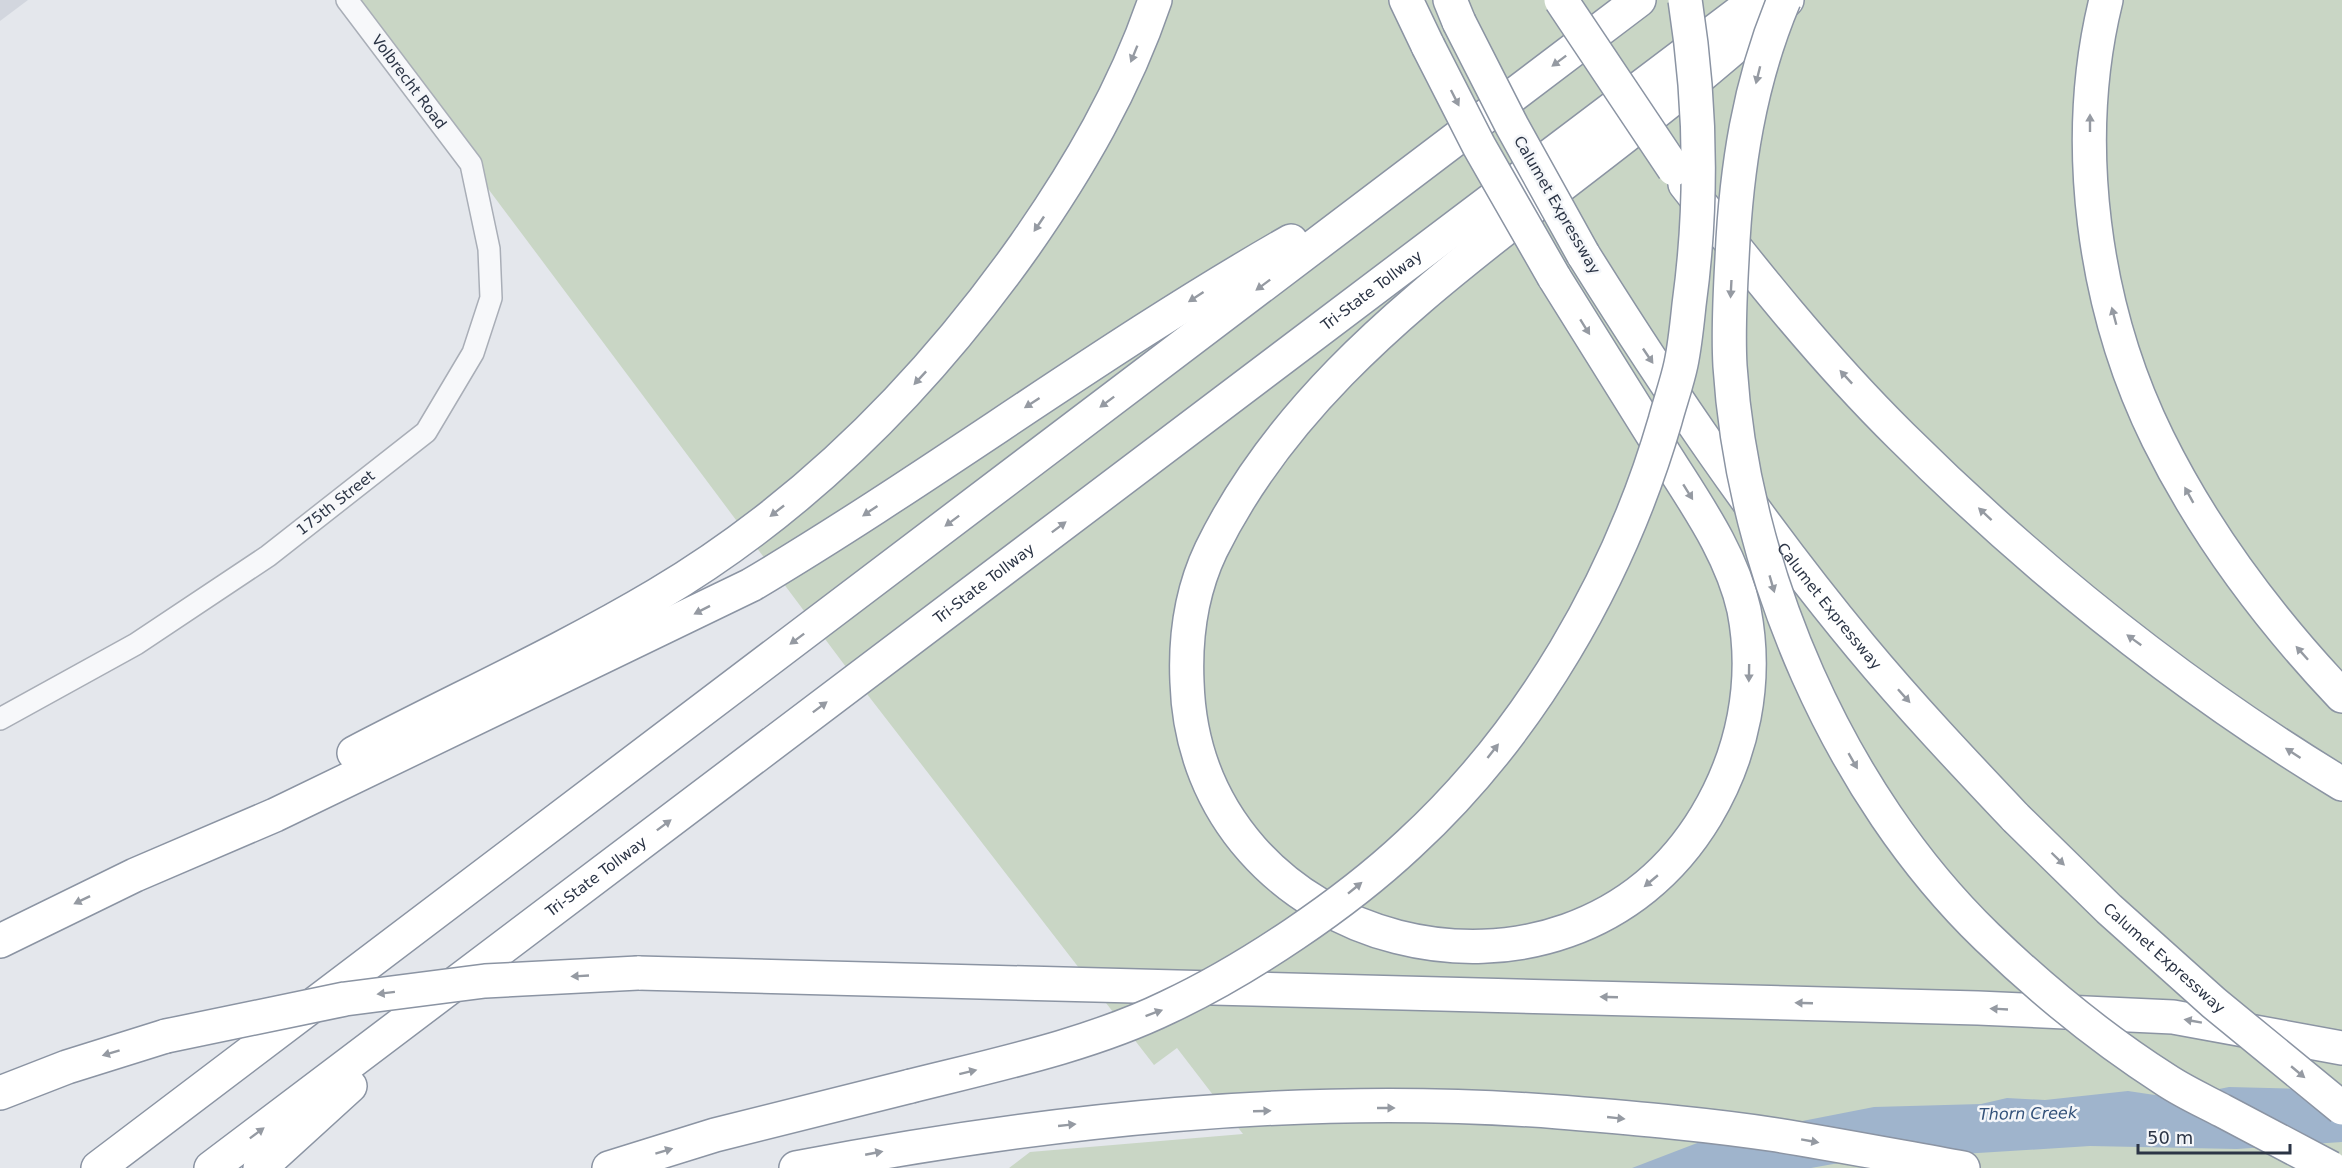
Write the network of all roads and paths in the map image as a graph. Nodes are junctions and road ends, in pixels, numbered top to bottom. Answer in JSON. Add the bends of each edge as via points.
{"nodes":[{"id":1,"x":347,"y":0,"type":"edge"},
{"id":2,"x":1155,"y":0,"type":"edge"},
{"id":3,"x":1406,"y":0,"type":"edge"},
{"id":4,"x":1561,"y":0,"type":"edge"},
{"id":5,"x":1639,"y":0,"type":"edge"},
{"id":6,"x":1685,"y":0,"type":"edge"},
{"id":7,"x":1756,"y":0,"type":"edge"},
{"id":8,"x":1785,"y":0,"type":"edge"},
{"id":9,"x":2106,"y":0,"type":"edge"},
{"id":10,"x":1454,"y":11,"type":"edge"},
{"id":11,"x":471,"y":164,"type":"joint"},
{"id":12,"x":1410,"y":174,"type":"junction"},
{"id":13,"x":2342,"y":696,"type":"edge"},
{"id":14,"x":0,"y":719,"type":"edge"},
{"id":15,"x":2342,"y":784,"type":"edge"},
{"id":16,"x":135,"y":875,"type":"junction"},
{"id":17,"x":0,"y":941,"type":"edge"},
{"id":18,"x":507,"y":944,"type":"junction"},
{"id":19,"x":2327,"y":1044,"type":"edge"},
{"id":20,"x":0,"y":1093,"type":"edge"},
{"id":21,"x":2342,"y":1108,"type":"edge"},
{"id":22,"x":98,"y":1168,"type":"edge"},
{"id":23,"x":211,"y":1168,"type":"edge"},
{"id":24,"x":260,"y":1168,"type":"edge"},
{"id":25,"x":609,"y":1168,"type":"edge"},
{"id":26,"x":796,"y":1168,"type":"edge"},
{"id":27,"x":1963,"y":1168,"type":"edge"},
{"id":28,"x":2331,"y":1168,"type":"edge"}],
"edges":[{"from":1,"to":11,"type":"street","name":"Volbrecht Road"},
{"from":2,"to":16,"type":"highway","one_way":true,"via":[[1123,82],[1086,152],[985,301],[878,423],[815,481],[737,542],[657,595],[266,797]]},
{"from":3,"to":8,"type":"highway","one_way":true,"bridge":true,"via":[[1479,146],[1554,277],[1705,519],[1735,579],[1744,610],[1749,672],[1740,738],[1731,768],[1697,831],[1653,881],[1598,917],[1556,934],[1518,944],[1470,948],[1402,939],[1343,918],[1285,882],[1242,839],[1211,788],[1190,727],[1186,647],[1194,594],[1209,554],[1235,505],[1270,453],[1373,337],[1458,265],[1734,50]]},
{"from":15,"to":4,"type":"highway","one_way":true,"bridge":true,"via":[[2241,720],[2109,622],[1900,436],[1814,343],[1674,169]]},
{"from":5,"to":12,"type":"highway","one_way":true},
{"from":25,"to":6,"type":"highway","one_way":true,"bridge":true,"via":[[715,1135],[1076,1042],[1167,1008],[1255,959],[1344,897],[1409,844],[1470,780],[1527,708],[1573,639],[1651,471],[1682,364],[1698,239],[1699,173],[1699,118]]},
{"from":18,"to":7,"type":"highway","name":"Tri-State Tollway","one_way":true},
{"from":8,"to":28,"type":"highway","one_way":true,"bridge":true,"via":[[1765,45],[1745,123],[1735,199],[1730,366],[1740,452],[1762,548],[1803,665],[1882,810],[1925,867],[1984,934],[2106,1040],[2169,1082]]},
{"from":13,"to":9,"type":"highway","one_way":true,"via":[[2296,648],[2197,510],[2157,437],[2121,344],[2101,256],[2091,164],[2091,103]]},
{"from":10,"to":21,"type":"highway","name":"Calumet Expressway","one_way":true,"bridge":true,"via":[[1583,254],[1693,424],[1781,546],[1861,647],[2016,818],[2109,909],[2214,1003]]},
{"from":11,"to":14,"type":"street","name":"175th Street","via":[[489,249],[491,298],[473,353],[426,432],[259,562],[136,645]]},
{"from":12,"to":16,"type":"highway","one_way":true,"via":[[1207,289],[822,543],[751,585],[275,815]]},
{"from":12,"to":22,"type":"highway","one_way":true},
{"from":16,"to":17,"type":"highway","one_way":true},
{"from":23,"to":18,"type":"highway","name":"Tri-State Tollway","one_way":true},
{"from":18,"to":24,"type":"highway"},
{"from":19,"to":20,"type":"highway","one_way":true,"bridge":true,"via":[[2173,1017],[1990,1009],[638,973],[485,981],[345,999],[166,1036]]},
{"from":26,"to":27,"type":"highway","one_way":true,"via":[[904,1147],[1050,1127],[1198,1113],[1437,1107],[1558,1112],[1774,1135]]}]}
